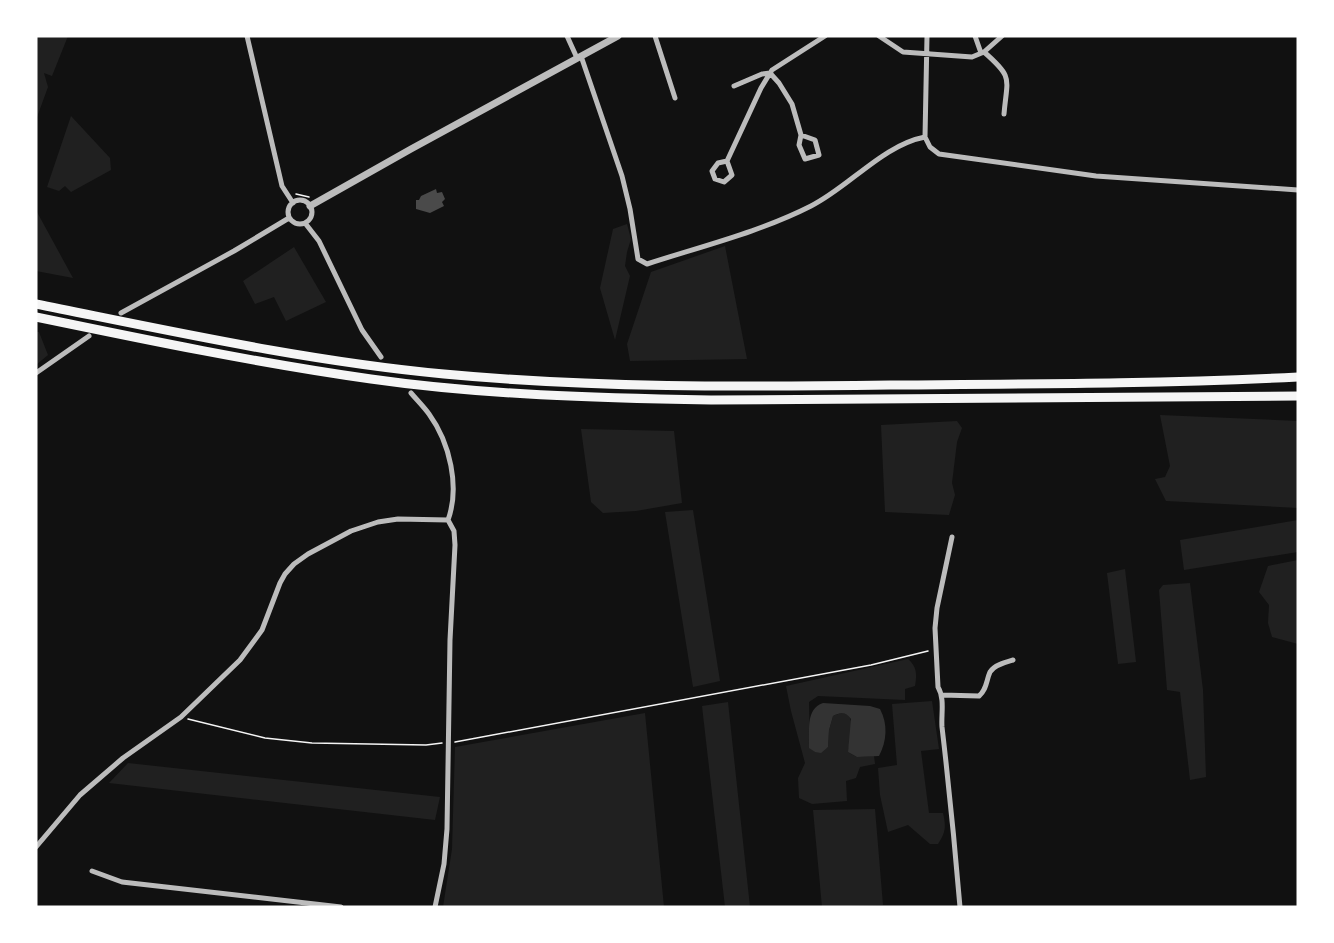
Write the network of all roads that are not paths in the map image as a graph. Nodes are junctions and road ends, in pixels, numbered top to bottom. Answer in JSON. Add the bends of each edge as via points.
{"nodes":[{"id":1,"x":247,"y":36,"type":"edge"},
{"id":2,"x":567,"y":36,"type":"edge"},
{"id":3,"x":618,"y":36,"type":"edge"},
{"id":4,"x":654,"y":36,"type":"edge"},
{"id":5,"x":824,"y":36,"type":"edge"},
{"id":6,"x":879,"y":36,"type":"edge"},
{"id":7,"x":927,"y":36,"type":"edge"},
{"id":8,"x":975,"y":36,"type":"edge"},
{"id":9,"x":1002,"y":36,"type":"edge"},
{"id":10,"x":983,"y":53,"type":"junction"},
{"id":11,"x":927,"y":54,"type":"junction"},
{"id":12,"x":579,"y":57,"type":"junction"},
{"id":13,"x":770,"y":73,"type":"junction"},
{"id":14,"x":734,"y":86,"type":"dead end"},
{"id":15,"x":675,"y":98,"type":"dead end"},
{"id":16,"x":1004,"y":114,"type":"dead end"},
{"id":17,"x":801,"y":135,"type":"junction"},
{"id":18,"x":925,"y":137,"type":"junction"},
{"id":19,"x":727,"y":161,"type":"dead end"},
{"id":20,"x":1298,"y":190,"type":"edge"},
{"id":21,"x":293,"y":202,"type":"junction"},
{"id":22,"x":310,"y":206,"type":"junction"},
{"id":23,"x":289,"y":218,"type":"junction"},
{"id":24,"x":305,"y":223,"type":"junction"},
{"id":25,"x":36,"y":304,"type":"edge"},
{"id":26,"x":121,"y":313,"type":"dead end"},
{"id":27,"x":36,"y":317,"type":"edge"},
{"id":28,"x":89,"y":336,"type":"dead end"},
{"id":29,"x":381,"y":357,"type":"dead end"},
{"id":30,"x":36,"y":373,"type":"edge"},
{"id":31,"x":1298,"y":377,"type":"edge"},
{"id":32,"x":1298,"y":382,"type":"edge"},
{"id":33,"x":1181,"y":383,"type":"junction"},
{"id":34,"x":411,"y":393,"type":"dead end"},
{"id":35,"x":1298,"y":396,"type":"edge"},
{"id":36,"x":448,"y":520,"type":"junction"},
{"id":37,"x":952,"y":537,"type":"dead end"},
{"id":38,"x":1013,"y":660,"type":"dead end"},
{"id":39,"x":942,"y":695,"type":"junction"},
{"id":40,"x":36,"y":847,"type":"edge"},
{"id":41,"x":92,"y":871,"type":"dead end"},
{"id":42,"x":341,"y":907,"type":"edge"},
{"id":43,"x":435,"y":907,"type":"edge"},
{"id":44,"x":960,"y":907,"type":"edge"}],
"edges":[{"from":1,"to":21,"type":"street","via":[[282,186]]},
{"from":2,"to":12,"type":"street"},
{"from":3,"to":12,"type":"street"},
{"from":4,"to":15,"type":"street"},
{"from":5,"to":13,"type":"street"},
{"from":6,"to":11,"type":"street","via":[[903,52]]},
{"from":7,"to":11,"type":"street"},
{"from":8,"to":10,"type":"street"},
{"from":9,"to":10,"type":"street"},
{"from":10,"to":11,"type":"street","via":[[972,57]]},
{"from":10,"to":16,"type":"street","via":[[1002,67],[1007,76]]},
{"from":11,"to":18,"type":"street"},
{"from":12,"to":18,"type":"street","via":[[622,177],[638,259],[646,264],[788,217],[912,139]]},
{"from":12,"to":22,"type":"street"},
{"from":13,"to":14,"type":"street"},
{"from":13,"to":17,"type":"street","via":[[792,105]]},
{"from":13,"to":19,"type":"street"},
{"from":17,"to":17,"type":"street","via":[[799,145],[805,159],[819,155],[815,140]]},
{"from":18,"to":20,"type":"street","via":[[939,154],[951,156],[1096,176]]},
{"from":21,"to":22,"type":"street","via":[[304,201]]},
{"from":21,"to":23,"type":"street"},
{"from":22,"to":24,"type":"street","via":[[310,218]]},
{"from":23,"to":24,"type":"street","via":[[294,223]]},
{"from":23,"to":26,"type":"street"},
{"from":24,"to":29,"type":"street","via":[[319,241],[362,330]]},
{"from":25,"to":33,"type":"highway","via":[[350,363],[502,379],[710,387]]},
{"from":27,"to":35,"type":"highway","via":[[305,369],[532,394],[711,400]]},
{"from":28,"to":30,"type":"street"},
{"from":31,"to":33,"type":"highway"},
{"from":32,"to":33,"type":"highway"},
{"from":34,"to":36,"type":"street","via":[[430,415],[445,445],[454,482],[454,504]]},
{"from":36,"to":40,"type":"street","via":[[378,522],[351,531],[308,554],[285,574],[262,630],[240,660],[181,717],[123,758],[80,795]]},
{"from":36,"to":43,"type":"street","via":[[455,545],[447,829]]},
{"from":37,"to":39,"type":"street","via":[[935,628],[938,687]]},
{"from":38,"to":39,"type":"street","via":[[990,672],[979,696]]},
{"from":39,"to":44,"type":"street"},
{"from":41,"to":42,"type":"street","via":[[122,882]]}]}
